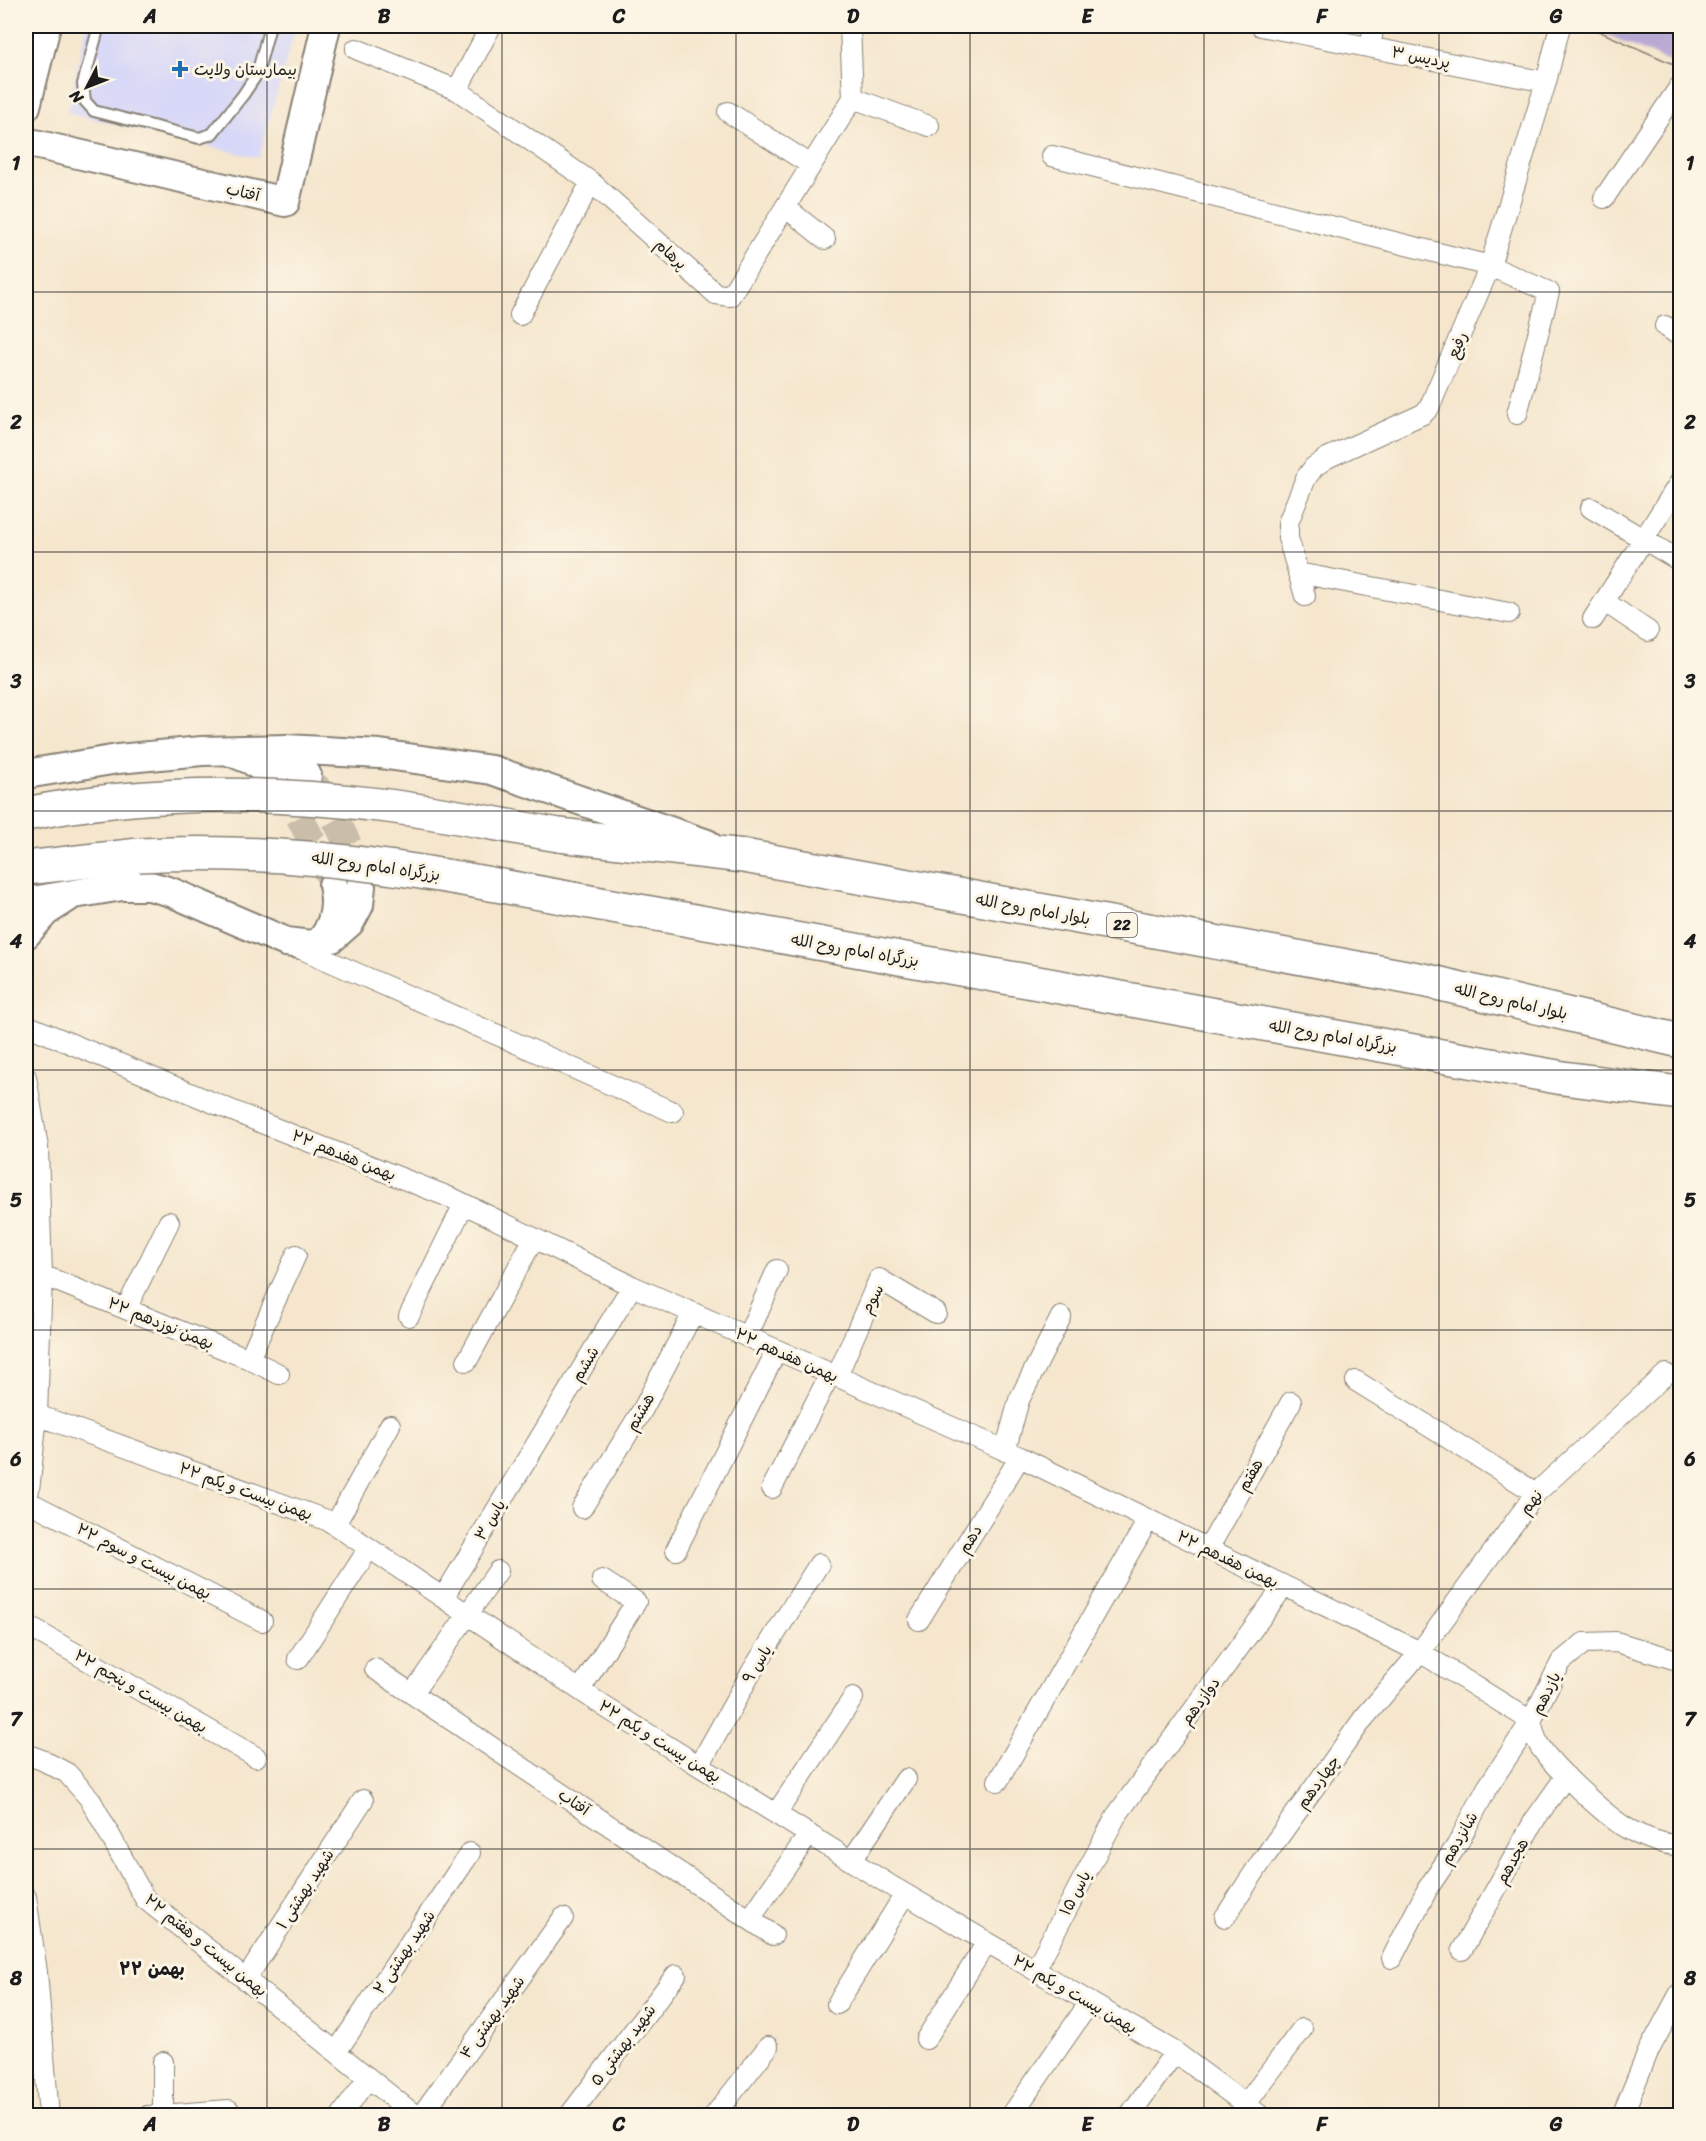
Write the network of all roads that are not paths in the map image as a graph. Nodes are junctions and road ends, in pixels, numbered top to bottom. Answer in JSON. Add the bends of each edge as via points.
{"nodes":[{"id":1,"x":46,"y":26,"type":"edge"},
{"id":2,"x":99,"y":26,"type":"edge"},
{"id":3,"x":270,"y":26,"type":"edge"},
{"id":4,"x":326,"y":26,"type":"edge"},
{"id":5,"x":491,"y":26,"type":"edge"},
{"id":6,"x":850,"y":26,"type":"edge"},
{"id":7,"x":1261,"y":26,"type":"edge"},
{"id":8,"x":1374,"y":26,"type":"edge"},
{"id":9,"x":1560,"y":26,"type":"edge"},
{"id":10,"x":1286,"y":28,"type":"edge"},
{"id":11,"x":1370,"y":47,"type":"junction"},
{"id":12,"x":356,"y":49,"type":"dead end"},
{"id":13,"x":1546,"y":82,"type":"junction"},
{"id":14,"x":1680,"y":86,"type":"edge"},
{"id":15,"x":457,"y":90,"type":"junction"},
{"id":16,"x":853,"y":98,"type":"junction"},
{"id":17,"x":26,"y":106,"type":"edge"},
{"id":18,"x":728,"y":112,"type":"dead end"},
{"id":19,"x":929,"y":126,"type":"dead end"},
{"id":20,"x":26,"y":142,"type":"edge"},
{"id":21,"x":1052,"y":156,"type":"dead end"},
{"id":22,"x":811,"y":165,"type":"junction"},
{"id":23,"x":591,"y":182,"type":"junction"},
{"id":24,"x":1604,"y":198,"type":"dead end"},
{"id":25,"x":785,"y":207,"type":"junction"},
{"id":26,"x":825,"y":239,"type":"dead end"},
{"id":27,"x":1490,"y":266,"type":"junction"},
{"id":28,"x":520,"y":315,"type":"dead end"},
{"id":29,"x":1517,"y":414,"type":"dead end"},
{"id":30,"x":1680,"y":482,"type":"edge"},
{"id":31,"x":1591,"y":508,"type":"dead end"},
{"id":32,"x":1644,"y":540,"type":"junction"},
{"id":33,"x":1680,"y":561,"type":"edge"},
{"id":34,"x":1298,"y":573,"type":"junction"},
{"id":35,"x":1305,"y":597,"type":"dead end"},
{"id":36,"x":1605,"y":602,"type":"junction"},
{"id":37,"x":1509,"y":613,"type":"dead end"},
{"id":38,"x":1593,"y":619,"type":"dead end"},
{"id":39,"x":1648,"y":631,"type":"dead end"},
{"id":40,"x":256,"y":749,"type":"junction"},
{"id":41,"x":220,"y":750,"type":"junction"},
{"id":42,"x":26,"y":756,"type":"edge"},
{"id":43,"x":72,"y":766,"type":"junction"},
{"id":44,"x":26,"y":774,"type":"edge"},
{"id":45,"x":307,"y":776,"type":"tunnel mouth"},
{"id":46,"x":274,"y":777,"type":"tunnel mouth"},
{"id":47,"x":26,"y":814,"type":"edge"},
{"id":48,"x":744,"y":856,"type":"junction"},
{"id":49,"x":26,"y":868,"type":"edge"},
{"id":50,"x":333,"y":885,"type":"tunnel mouth"},
{"id":51,"x":361,"y":886,"type":"tunnel mouth"},
{"id":52,"x":84,"y":892,"type":"junction"},
{"id":53,"x":26,"y":902,"type":"edge"},
{"id":54,"x":26,"y":934,"type":"edge"},
{"id":55,"x":283,"y":941,"type":"junction"},
{"id":56,"x":319,"y":943,"type":"junction"},
{"id":57,"x":26,"y":1024,"type":"edge"},
{"id":58,"x":1680,"y":1041,"type":"edge"},
{"id":59,"x":26,"y":1077,"type":"edge"},
{"id":60,"x":1680,"y":1093,"type":"edge"},
{"id":61,"x":28,"y":1105,"type":"edge"},
{"id":62,"x":673,"y":1112,"type":"dead end"},
{"id":63,"x":464,"y":1204,"type":"junction"},
{"id":64,"x":169,"y":1222,"type":"dead end"},
{"id":65,"x":534,"y":1238,"type":"junction"},
{"id":66,"x":296,"y":1255,"type":"dead end"},
{"id":67,"x":777,"y":1270,"type":"dead end"},
{"id":68,"x":42,"y":1275,"type":"junction"},
{"id":69,"x":632,"y":1287,"type":"junction"},
{"id":70,"x":126,"y":1309,"type":"junction"},
{"id":71,"x":693,"y":1313,"type":"junction"},
{"id":72,"x":936,"y":1313,"type":"dead end"},
{"id":73,"x":409,"y":1316,"type":"dead end"},
{"id":74,"x":1061,"y":1317,"type":"dead end"},
{"id":75,"x":747,"y":1337,"type":"junction"},
{"id":76,"x":777,"y":1350,"type":"junction"},
{"id":77,"x":249,"y":1359,"type":"junction"},
{"id":78,"x":467,"y":1361,"type":"dead end"},
{"id":79,"x":279,"y":1374,"type":"dead end"},
{"id":80,"x":1666,"y":1374,"type":"dead end"},
{"id":81,"x":833,"y":1375,"type":"junction"},
{"id":82,"x":1356,"y":1381,"type":"dead end"},
{"id":83,"x":32,"y":1389,"type":"edge"},
{"id":84,"x":1291,"y":1402,"type":"dead end"},
{"id":85,"x":37,"y":1415,"type":"junction"},
{"id":86,"x":390,"y":1425,"type":"dead end"},
{"id":87,"x":538,"y":1442,"type":"joint"},
{"id":88,"x":1013,"y":1454,"type":"junction"},
{"id":89,"x":772,"y":1488,"type":"dead end"},
{"id":90,"x":27,"y":1493,"type":"edge"},
{"id":91,"x":1536,"y":1493,"type":"junction"},
{"id":92,"x":582,"y":1508,"type":"dead end"},
{"id":93,"x":1148,"y":1520,"type":"junction"},
{"id":94,"x":335,"y":1525,"type":"junction"},
{"id":95,"x":369,"y":1548,"type":"junction"},
{"id":96,"x":1208,"y":1549,"type":"junction"},
{"id":97,"x":676,"y":1550,"type":"dead end"},
{"id":98,"x":819,"y":1564,"type":"dead end"},
{"id":99,"x":498,"y":1571,"type":"dead end"},
{"id":100,"x":602,"y":1580,"type":"dead end"},
{"id":101,"x":1284,"y":1586,"type":"junction"},
{"id":102,"x":443,"y":1598,"type":"junction"},
{"id":103,"x":468,"y":1615,"type":"junction"},
{"id":104,"x":919,"y":1620,"type":"dead end"},
{"id":105,"x":262,"y":1622,"type":"dead end"},
{"id":106,"x":26,"y":1625,"type":"edge"},
{"id":107,"x":1420,"y":1652,"type":"junction"},
{"id":108,"x":298,"y":1659,"type":"dead end"},
{"id":109,"x":1680,"y":1662,"type":"edge"},
{"id":110,"x":375,"y":1669,"type":"dead end"},
{"id":111,"x":580,"y":1690,"type":"junction"},
{"id":112,"x":412,"y":1694,"type":"junction"},
{"id":113,"x":853,"y":1698,"type":"dead end"},
{"id":114,"x":1531,"y":1721,"type":"junction"},
{"id":115,"x":26,"y":1754,"type":"edge"},
{"id":116,"x":256,"y":1757,"type":"dead end"},
{"id":117,"x":699,"y":1766,"type":"junction"},
{"id":118,"x":1566,"y":1776,"type":"junction"},
{"id":119,"x":906,"y":1779,"type":"dead end"},
{"id":120,"x":998,"y":1780,"type":"dead end"},
{"id":121,"x":363,"y":1800,"type":"dead end"},
{"id":122,"x":776,"y":1814,"type":"junction"},
{"id":123,"x":1116,"y":1816,"type":"joint"},
{"id":124,"x":809,"y":1834,"type":"junction"},
{"id":125,"x":1680,"y":1846,"type":"edge"},
{"id":126,"x":470,"y":1853,"type":"dead end"},
{"id":127,"x":851,"y":1861,"type":"junction"},
{"id":128,"x":905,"y":1894,"type":"junction"},
{"id":129,"x":26,"y":1897,"type":"edge"},
{"id":130,"x":1225,"y":1917,"type":"dead end"},
{"id":131,"x":563,"y":1918,"type":"dead end"},
{"id":132,"x":750,"y":1919,"type":"junction"},
{"id":133,"x":772,"y":1935,"type":"dead end"},
{"id":134,"x":987,"y":1942,"type":"junction"},
{"id":135,"x":1462,"y":1950,"type":"dead end"},
{"id":136,"x":1392,"y":1958,"type":"dead end"},
{"id":137,"x":1035,"y":1970,"type":"junction"},
{"id":138,"x":676,"y":1975,"type":"dead end"},
{"id":139,"x":246,"y":1979,"type":"junction"},
{"id":140,"x":1680,"y":1993,"type":"edge"},
{"id":141,"x":1090,"y":2002,"type":"junction"},
{"id":142,"x":837,"y":2004,"type":"dead end"},
{"id":143,"x":1302,"y":2029,"type":"dead end"},
{"id":144,"x":926,"y":2039,"type":"dead end"},
{"id":145,"x":768,"y":2047,"type":"dead end"},
{"id":146,"x":338,"y":2051,"type":"junction"},
{"id":147,"x":1175,"y":2052,"type":"junction"},
{"id":148,"x":163,"y":2061,"type":"dead end"},
{"id":149,"x":368,"y":2078,"type":"junction"},
{"id":150,"x":229,"y":2110,"type":"dead end"},
{"id":151,"x":1248,"y":2112,"type":"edge"},
{"id":152,"x":49,"y":2115,"type":"edge"},
{"id":153,"x":155,"y":2115,"type":"edge"},
{"id":154,"x":341,"y":2115,"type":"edge"},
{"id":155,"x":416,"y":2115,"type":"edge"},
{"id":156,"x":421,"y":2115,"type":"edge"},
{"id":157,"x":569,"y":2115,"type":"edge"},
{"id":158,"x":714,"y":2115,"type":"edge"},
{"id":159,"x":1011,"y":2115,"type":"edge"},
{"id":160,"x":1129,"y":2115,"type":"edge"},
{"id":161,"x":1622,"y":2115,"type":"edge"}],
"edges":[{"from":1,"to":17,"type":"main road"},
{"from":2,"to":3,"type":"lane","via":[[83,84],[85,101],[94,111],[199,138],[212,134],[257,74]]},
{"from":4,"to":20,"type":"main road","name":"آفتاب","via":[[285,202]]},
{"from":5,"to":15,"type":"street"},
{"from":6,"to":16,"type":"street"},
{"from":7,"to":10,"type":"street","name":"پردیس ۳"},
{"from":8,"to":11,"type":"street"},
{"from":9,"to":13,"type":"street","name":"رفیع"},
{"from":10,"to":11,"type":"street","name":"پردیس ۳"},
{"from":11,"to":13,"type":"street","name":"پردیس ۳"},
{"from":12,"to":15,"type":"street","name":"پرهام"},
{"from":13,"to":27,"type":"street","name":"رفیع"},
{"from":14,"to":24,"type":"street"},
{"from":15,"to":23,"type":"street","name":"پرهام"},
{"from":16,"to":19,"type":"street"},
{"from":16,"to":22,"type":"street","name":"پرهام"},
{"from":18,"to":22,"type":"street"},
{"from":21,"to":27,"type":"street"},
{"from":22,"to":25,"type":"street","name":"پرهام"},
{"from":23,"to":25,"type":"street","name":"پرهام","via":[[716,294],[730,296]]},
{"from":23,"to":28,"type":"street"},
{"from":25,"to":26,"type":"street"},
{"from":27,"to":29,"type":"street","via":[[1549,292]]},
{"from":27,"to":34,"type":"street","name":"رفیع","via":[[1429,408],[1327,459],[1306,478],[1288,523]]},
{"from":30,"to":32,"type":"street"},
{"from":31,"to":32,"type":"street"},
{"from":32,"to":33,"type":"street"},
{"from":32,"to":36,"type":"street"},
{"from":34,"to":35,"type":"street","name":"رفیع"},
{"from":34,"to":37,"type":"street"},
{"from":36,"to":38,"type":"street"},
{"from":36,"to":39,"type":"street"},
{"from":40,"to":41,"type":"main road"},
{"from":40,"to":45,"type":"main road","via":[[285,759]]},
{"from":40,"to":48,"type":"main road","via":[[380,754],[492,770]]},
{"from":41,"to":43,"type":"main road"},
{"from":41,"to":46,"type":"main road","via":[[251,760]]},
{"from":42,"to":43,"type":"main road","via":[[51,765]]},
{"from":43,"to":44,"type":"main road"},
{"from":47,"to":48,"type":"highway","name":"بلوار امام روح الله","number":"22","bridge":true,"via":[[156,798],[288,797],[409,809],[559,835]]},
{"from":48,"to":58,"type":"highway","name":"بلوار امام روح الله","number":"22","via":[[1428,981]]},
{"from":49,"to":60,"type":"highway","name":"بزرگراه امام روح الله","bridge":true,"via":[[139,855],[236,853],[392,866],[1563,1078]]},
{"from":50,"to":56,"type":"main road","via":[[333,919]]},
{"from":51,"to":56,"type":"main road","via":[[359,905],[350,922]]},
{"from":52,"to":53,"type":"main road"},
{"from":52,"to":54,"type":"main road","via":[[51,907]]},
{"from":52,"to":55,"type":"main road","via":[[129,885],[157,887]]},
{"from":55,"to":56,"type":"main road","via":[[300,945]]},
{"from":55,"to":62,"type":"street"},
{"from":57,"to":63,"type":"street","name":"۲۲ بهمن هفدهم"},
{"from":59,"to":61,"type":"street"},
{"from":61,"to":68,"type":"street","via":[[38,1147]]},
{"from":63,"to":65,"type":"street","name":"۲۲ بهمن هفدهم"},
{"from":63,"to":73,"type":"street"},
{"from":64,"to":70,"type":"street"},
{"from":65,"to":69,"type":"street","name":"۲۲ بهمن هفدهم"},
{"from":65,"to":78,"type":"street"},
{"from":66,"to":77,"type":"street"},
{"from":67,"to":75,"type":"street"},
{"from":68,"to":70,"type":"street","name":"۲۲ بهمن نوزدهم"},
{"from":68,"to":83,"type":"street"},
{"from":69,"to":71,"type":"street","name":"۲۲ بهمن هفدهم"},
{"from":69,"to":87,"type":"street","name":"ششم"},
{"from":70,"to":77,"type":"street","name":"۲۲ بهمن نوزدهم"},
{"from":71,"to":75,"type":"street","name":"۲۲ بهمن هفدهم"},
{"from":71,"to":92,"type":"street","name":"هشتم","via":[[643,1408]]},
{"from":72,"to":81,"type":"street","name":"سوم","via":[[879,1279]]},
{"from":74,"to":88,"type":"street","name":"دهم","via":[[1019,1400]]},
{"from":75,"to":76,"type":"street","name":"۲۲ بهمن هفدهم"},
{"from":76,"to":81,"type":"street","name":"۲۲ بهمن هفدهم"},
{"from":76,"to":97,"type":"street"},
{"from":77,"to":79,"type":"street","name":"۲۲ بهمن نوزدهم"},
{"from":80,"to":91,"type":"street","name":"نهم"},
{"from":81,"to":88,"type":"street","name":"۲۲ بهمن هفدهم"},
{"from":81,"to":89,"type":"street"},
{"from":82,"to":91,"type":"street"},
{"from":83,"to":85,"type":"street"},
{"from":84,"to":96,"type":"street","name":"هفتم"},
{"from":85,"to":90,"type":"street"},
{"from":85,"to":94,"type":"street","name":"۲۲ بهمن بیست و یکم"},
{"from":86,"to":94,"type":"street"},
{"from":87,"to":102,"type":"street","name":"یاس ۳"},
{"from":88,"to":93,"type":"street","name":"۲۲ بهمن هفدهم"},
{"from":88,"to":104,"type":"street","name":"دهم"},
{"from":90,"to":105,"type":"street","name":"۲۲ بهمن بیست و سوم"},
{"from":91,"to":107,"type":"street","name":"نهم"},
{"from":93,"to":96,"type":"street","name":"۲۲ بهمن هفدهم"},
{"from":93,"to":120,"type":"street"},
{"from":94,"to":95,"type":"street","name":"۲۲ بهمن بیست و یکم"},
{"from":95,"to":102,"type":"street","name":"۲۲ بهمن بیست و یکم"},
{"from":95,"to":108,"type":"street"},
{"from":96,"to":101,"type":"street","name":"۲۲ بهمن هفدهم"},
{"from":98,"to":117,"type":"street","name":"یاس ۹"},
{"from":99,"to":103,"type":"street"},
{"from":100,"to":111,"type":"street","via":[[636,1602]]},
{"from":101,"to":107,"type":"street","name":"۲۲ بهمن هفدهم"},
{"from":101,"to":123,"type":"street","name":"دوازدهم"},
{"from":102,"to":103,"type":"street","name":"۲۲ بهمن بیست و یکم"},
{"from":103,"to":111,"type":"street","name":"۲۲ بهمن بیست و یکم"},
{"from":103,"to":112,"type":"street"},
{"from":106,"to":116,"type":"street","name":"۲۲ بهمن بیست و پنجم"},
{"from":107,"to":114,"type":"street","name":"۲۲ بهمن هفدهم"},
{"from":107,"to":130,"type":"street","name":"چهاردهم","via":[[1363,1719]]},
{"from":109,"to":114,"type":"street","name":"یازدهم","via":[[1616,1642],[1584,1643],[1562,1662]]},
{"from":110,"to":112,"type":"street","name":"آفتاب"},
{"from":111,"to":117,"type":"street","name":"۲۲ بهمن بیست و یکم"},
{"from":112,"to":132,"type":"street","name":"آفتاب"},
{"from":113,"to":122,"type":"street"},
{"from":114,"to":118,"type":"street","name":"یازدهم","via":[[1548,1759]]},
{"from":114,"to":136,"type":"street","name":"شانزدهم","via":[[1428,1888]]},
{"from":115,"to":139,"type":"street","name":"۲۲ بهمن بیست و هفتم","via":[[67,1773],[90,1799],[145,1899]]},
{"from":117,"to":122,"type":"street","name":"۲۲ بهمن بیست و یکم"},
{"from":118,"to":125,"type":"street","name":"یازدهم","via":[[1627,1829],[1666,1845]]},
{"from":118,"to":135,"type":"street","name":"هجدهم","via":[[1534,1821]]},
{"from":119,"to":127,"type":"street"},
{"from":121,"to":139,"type":"street","name":"شهید بهشتی ۱"},
{"from":122,"to":124,"type":"street","name":"۲۲ بهمن بیست و یکم"},
{"from":123,"to":137,"type":"street","name":"یاس ۱۵"},
{"from":124,"to":127,"type":"street","name":"۲۲ بهمن بیست و یکم"},
{"from":124,"to":132,"type":"street"},
{"from":126,"to":146,"type":"street","name":"شهید بهشتی ۲"},
{"from":127,"to":128,"type":"street","name":"۲۲ بهمن بیست و یکم"},
{"from":128,"to":134,"type":"street","name":"۲۲ بهمن بیست و یکم"},
{"from":128,"to":142,"type":"street"},
{"from":129,"to":152,"type":"street","via":[[37,1972]]},
{"from":131,"to":156,"type":"street","name":"شهید بهشتی ۴"},
{"from":132,"to":133,"type":"street","name":"آفتاب"},
{"from":134,"to":137,"type":"street","name":"۲۲ بهمن بیست و یکم"},
{"from":134,"to":144,"type":"street"},
{"from":137,"to":141,"type":"street","name":"۲۲ بهمن بیست و یکم"},
{"from":138,"to":157,"type":"street","name":"شهید بهشتی ۵"},
{"from":139,"to":146,"type":"street","name":"۲۲ بهمن بیست و هفتم"},
{"from":140,"to":161,"type":"street","via":[[1648,2052]]},
{"from":141,"to":147,"type":"street","name":"۲۲ بهمن بیست و یکم"},
{"from":141,"to":159,"type":"street"},
{"from":143,"to":151,"type":"street"},
{"from":145,"to":158,"type":"street"},
{"from":146,"to":149,"type":"street","name":"۲۲ بهمن بیست و هفتم"},
{"from":147,"to":151,"type":"street","name":"۲۲ بهمن بیست و یکم"},
{"from":147,"to":160,"type":"street"},
{"from":148,"to":153,"type":"street"},
{"from":149,"to":154,"type":"street"},
{"from":149,"to":155,"type":"street","name":"۲۲ بهمن بیست و هفتم"},
{"from":150,"to":153,"type":"street"}]}
